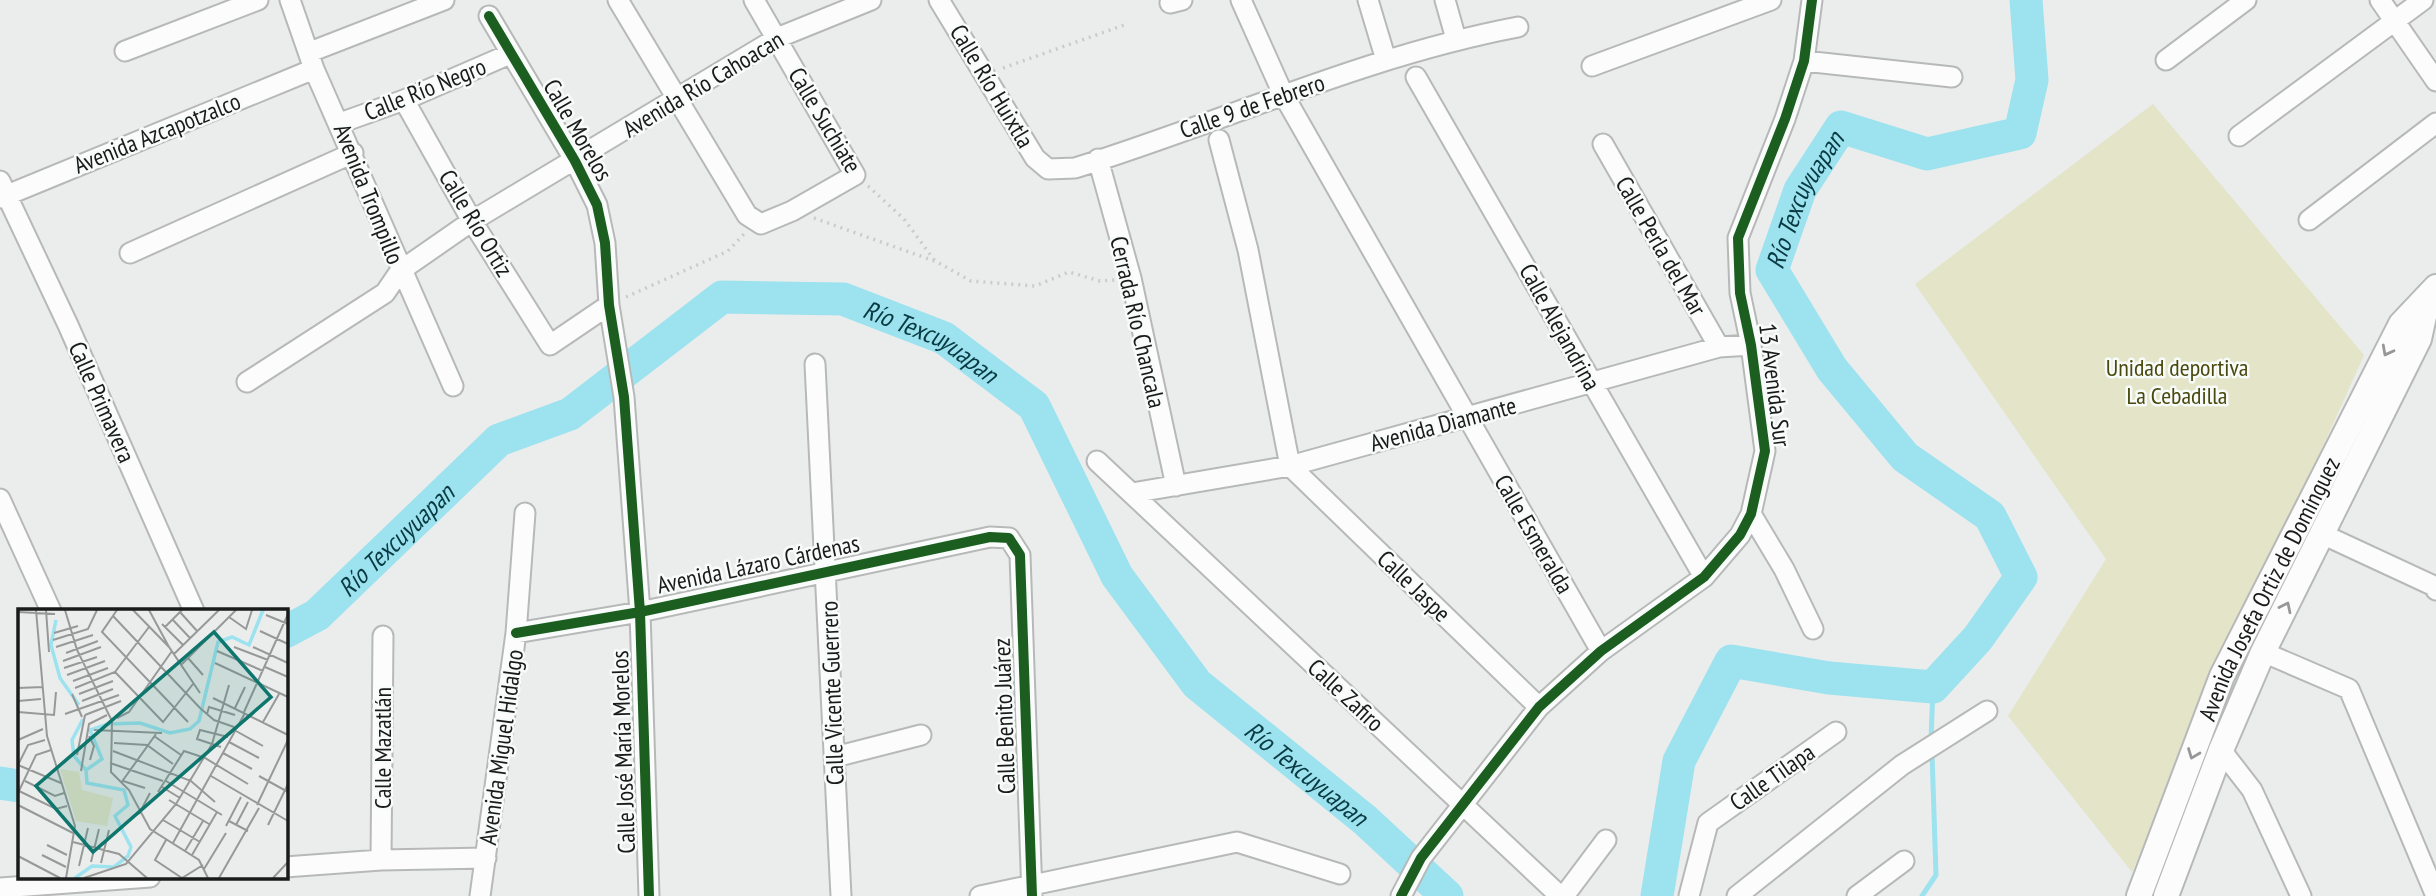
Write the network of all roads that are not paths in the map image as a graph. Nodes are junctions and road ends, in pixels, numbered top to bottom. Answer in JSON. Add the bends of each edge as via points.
{"nodes":[{"id":1,"x":258,"y":0,"type":"edge"},
{"id":2,"x":290,"y":0,"type":"edge"},
{"id":3,"x":444,"y":0,"type":"edge"},
{"id":4,"x":618,"y":0,"type":"edge"},
{"id":5,"x":754,"y":0,"type":"edge"},
{"id":6,"x":871,"y":0,"type":"edge"},
{"id":7,"x":939,"y":0,"type":"edge"},
{"id":8,"x":1241,"y":0,"type":"edge"},
{"id":9,"x":1368,"y":0,"type":"edge"},
{"id":10,"x":1445,"y":0,"type":"edge"},
{"id":11,"x":1772,"y":0,"type":"edge"},
{"id":12,"x":1812,"y":0,"type":"edge"},
{"id":13,"x":2246,"y":0,"type":"edge"},
{"id":14,"x":2380,"y":0,"type":"edge"},
{"id":15,"x":2423,"y":0,"type":"edge"},
{"id":16,"x":489,"y":16,"type":"dead end"},
{"id":17,"x":2394,"y":20,"type":"junction"},
{"id":18,"x":1517,"y":27,"type":"dead end"},
{"id":19,"x":777,"y":38,"type":"junction"},
{"id":20,"x":1457,"y":39,"type":"junction"},
{"id":21,"x":125,"y":51,"type":"dead end"},
{"id":22,"x":510,"y":54,"type":"junction"},
{"id":23,"x":1386,"y":60,"type":"junction"},
{"id":24,"x":2166,"y":60,"type":"dead end"},
{"id":25,"x":312,"y":61,"type":"junction"},
{"id":26,"x":1804,"y":61,"type":"junction"},
{"id":27,"x":1592,"y":66,"type":"dead end"},
{"id":28,"x":1416,"y":77,"type":"dead end"},
{"id":29,"x":1952,"y":77,"type":"dead end"},
{"id":30,"x":2436,"y":81,"type":"edge"},
{"id":31,"x":1283,"y":94,"type":"junction"},
{"id":32,"x":675,"y":99,"type":"junction"},
{"id":33,"x":404,"y":100,"type":"junction"},
{"id":34,"x":340,"y":123,"type":"junction"},
{"id":35,"x":2436,"y":123,"type":"edge"},
{"id":36,"x":2239,"y":136,"type":"dead end"},
{"id":37,"x":1219,"y":140,"type":"dead end"},
{"id":38,"x":1603,"y":144,"type":"dead end"},
{"id":39,"x":353,"y":153,"type":"junction"},
{"id":40,"x":1098,"y":159,"type":"junction"},
{"id":41,"x":575,"y":161,"type":"junction"},
{"id":42,"x":1048,"y":169,"type":"joint"},
{"id":43,"x":2,"y":192,"type":"edge"},
{"id":44,"x":472,"y":220,"type":"junction"},
{"id":45,"x":2309,"y":220,"type":"dead end"},
{"id":46,"x":130,"y":253,"type":"dead end"},
{"id":47,"x":400,"y":271,"type":"junction"},
{"id":48,"x":2432,"y":292,"type":"edge"},
{"id":49,"x":609,"y":304,"type":"junction"},
{"id":50,"x":1751,"y":345,"type":"junction"},
{"id":51,"x":1718,"y":347,"type":"junction"},
{"id":52,"x":814,"y":364,"type":"dead end"},
{"id":53,"x":247,"y":382,"type":"dead end"},
{"id":54,"x":1591,"y":384,"type":"junction"},
{"id":55,"x":453,"y":386,"type":"dead end"},
{"id":56,"x":624,"y":397,"type":"joint"},
{"id":57,"x":1466,"y":418,"type":"junction"},
{"id":58,"x":1097,"y":461,"type":"dead end"},
{"id":59,"x":1290,"y":466,"type":"junction"},
{"id":60,"x":1176,"y":486,"type":"junction"},
{"id":61,"x":1132,"y":494,"type":"junction"},
{"id":62,"x":0,"y":499,"type":"edge"},
{"id":63,"x":525,"y":513,"type":"dead end"},
{"id":64,"x":1751,"y":514,"type":"junction"},
{"id":65,"x":2322,"y":534,"type":"junction"},
{"id":66,"x":1009,"y":538,"type":"joint"},
{"id":67,"x":827,"y":570,"type":"junction"},
{"id":68,"x":1704,"y":578,"type":"junction"},
{"id":69,"x":2436,"y":590,"type":"edge"},
{"id":70,"x":50,"y":609,"type":"edge"},
{"id":71,"x":193,"y":609,"type":"edge"},
{"id":72,"x":640,"y":612,"type":"junction"},
{"id":73,"x":1813,"y":629,"type":"dead end"},
{"id":74,"x":516,"y":634,"type":"junction"},
{"id":75,"x":383,"y":636,"type":"dead end"},
{"id":76,"x":1601,"y":650,"type":"junction"},
{"id":77,"x":2263,"y":653,"type":"junction"},
{"id":78,"x":1539,"y":707,"type":"junction"},
{"id":79,"x":1987,"y":710,"type":"dead end"},
{"id":80,"x":1836,"y":732,"type":"dead end"},
{"id":81,"x":921,"y":735,"type":"dead end"},
{"id":82,"x":2221,"y":750,"type":"junction"},
{"id":83,"x":835,"y":757,"type":"junction"},
{"id":84,"x":1461,"y":804,"type":"junction"},
{"id":85,"x":1606,"y":841,"type":"dead end"},
{"id":86,"x":486,"y":858,"type":"junction"},
{"id":87,"x":381,"y":860,"type":"junction"},
{"id":88,"x":1905,"y":861,"type":"dead end"},
{"id":89,"x":287,"y":867,"type":"edge"},
{"id":90,"x":1340,"y":874,"type":"dead end"},
{"id":91,"x":136,"y":878,"type":"edge"},
{"id":92,"x":0,"y":888,"type":"edge"},
{"id":93,"x":1032,"y":890,"type":"edge"},
{"id":94,"x":1402,"y":895,"type":"edge"},
{"id":95,"x":480,"y":896,"type":"edge"},
{"id":96,"x":649,"y":896,"type":"edge"},
{"id":97,"x":841,"y":896,"type":"edge"},
{"id":98,"x":980,"y":896,"type":"edge"},
{"id":99,"x":1562,"y":896,"type":"edge"},
{"id":100,"x":1689,"y":896,"type":"edge"},
{"id":101,"x":1737,"y":896,"type":"edge"},
{"id":102,"x":1857,"y":896,"type":"edge"},
{"id":103,"x":2139,"y":896,"type":"edge"},
{"id":104,"x":2166,"y":896,"type":"edge"},
{"id":105,"x":2301,"y":896,"type":"edge"},
{"id":106,"x":2436,"y":896,"type":"edge"}],
"edges":[{"from":1,"to":21,"type":"street"},
{"from":2,"to":25,"type":"street","name":"Avenida Trompillo"},
{"from":3,"to":25,"type":"street","name":"Avenida Azcapotzalco"},
{"from":4,"to":32,"type":"street"},
{"from":5,"to":19,"type":"street","name":"Calle Suchiate"},
{"from":6,"to":19,"type":"street","name":"Avenida Río Cahoacan"},
{"from":7,"to":42,"type":"street","name":"Calle Río Huixtla","via":[[1035,159]]},
{"from":8,"to":31,"type":"street","name":"Calle Esmeralda"},
{"from":9,"to":23,"type":"street"},
{"from":10,"to":20,"type":"street"},
{"from":11,"to":27,"type":"street"},
{"from":12,"to":26,"type":"street","name":"13 Avenida Sur"},
{"from":13,"to":24,"type":"street"},
{"from":14,"to":17,"type":"street"},
{"from":15,"to":17,"type":"street"},
{"from":16,"to":22,"type":"street","name":"Calle Morelos"},
{"from":17,"to":30,"type":"street"},
{"from":17,"to":36,"type":"street"},
{"from":18,"to":20,"type":"street","name":"Calle 9 de Febrero"},
{"from":19,"to":32,"type":"street","name":"Avenida Río Cahoacan"},
{"from":19,"to":32,"type":"street","name":"Calle Suchiate","via":[[855,175],[761,224],[747,215]]},
{"from":20,"to":23,"type":"street","name":"Calle 9 de Febrero"},
{"from":22,"to":33,"type":"street","name":"Calle Río Negro"},
{"from":22,"to":41,"type":"street","name":"Calle Morelos"},
{"from":23,"to":31,"type":"street","name":"Calle 9 de Febrero"},
{"from":25,"to":34,"type":"street","name":"Avenida Trompillo"},
{"from":25,"to":43,"type":"street","name":"Avenida Azcapotzalco"},
{"from":26,"to":29,"type":"street"},
{"from":26,"to":50,"type":"street","name":"13 Avenida Sur","via":[[1738,238],[1740,293]]},
{"from":28,"to":54,"type":"street","name":"Calle Alejandrina"},
{"from":31,"to":40,"type":"street","name":"Calle 9 de Febrero"},
{"from":31,"to":57,"type":"street","name":"Calle Esmeralda"},
{"from":32,"to":41,"type":"street","name":"Avenida Río Cahoacan"},
{"from":33,"to":34,"type":"street","name":"Calle Río Negro"},
{"from":33,"to":44,"type":"street","name":"Calle Río Ortiz"},
{"from":34,"to":39,"type":"street","name":"Avenida Trompillo"},
{"from":35,"to":45,"type":"street"},
{"from":37,"to":59,"type":"street","via":[[1248,250]]},
{"from":38,"to":51,"type":"street","name":"Calle Perla del Mar"},
{"from":39,"to":46,"type":"street"},
{"from":39,"to":47,"type":"street","name":"Avenida Trompillo"},
{"from":40,"to":42,"type":"street","name":"Calle 9 de Febrero","via":[[1075,168]]},
{"from":40,"to":60,"type":"street","name":"Cerrada Río Chancala","via":[[1131,278]]},
{"from":41,"to":44,"type":"street","name":"Avenida Río Cahoacan"},
{"from":41,"to":49,"type":"street","name":"Calle Morelos","via":[[597,205],[606,243]]},
{"from":43,"to":71,"type":"street","name":"Calle Primavera","via":[[68,325]]},
{"from":44,"to":47,"type":"street","name":"Avenida Río Cahoacan"},
{"from":44,"to":49,"type":"street","name":"Calle Río Ortiz","via":[[550,345]]},
{"from":47,"to":53,"type":"street","name":"Avenida Río Cahoacan","via":[[385,293]]},
{"from":47,"to":55,"type":"street","name":"Avenida Trompillo"},
{"from":48,"to":65,"type":"main road","name":"Avenida Josefa Ortiz de Domínguez","via":[[2419,338]]},
{"from":48,"to":103,"type":"main road","name":"Avenida Josefa Ortiz de Domínguez","one_way":true,"via":[[2401,324],[2222,676]]},
{"from":49,"to":56,"type":"street","name":"Calle Morelos"},
{"from":50,"to":51,"type":"street","name":"Avenida Diamante"},
{"from":50,"to":64,"type":"street","name":"13 Avenida Sur","via":[[1765,451]]},
{"from":51,"to":54,"type":"street","name":"Avenida Diamante"},
{"from":52,"to":67,"type":"street","name":"Calle Vicente Guerrero"},
{"from":54,"to":57,"type":"street","name":"Avenida Diamante"},
{"from":54,"to":68,"type":"street","name":"Calle Alejandrina"},
{"from":56,"to":72,"type":"street","name":"Calle José María Morelos"},
{"from":57,"to":59,"type":"street","name":"Avenida Diamante"},
{"from":57,"to":76,"type":"street","name":"Calle Esmeralda"},
{"from":58,"to":61,"type":"street","name":"Calle Zafiro"},
{"from":59,"to":60,"type":"street","name":"Avenida Diamante"},
{"from":59,"to":78,"type":"street","name":"Calle Jaspe"},
{"from":60,"to":61,"type":"street","name":"Avenida Diamante"},
{"from":61,"to":84,"type":"street","name":"Calle Zafiro"},
{"from":62,"to":70,"type":"street"},
{"from":63,"to":74,"type":"street","name":"Avenida Miguel Hidalgo"},
{"from":64,"to":68,"type":"street","name":"13 Avenida Sur","via":[[1740,536]]},
{"from":64,"to":73,"type":"street"},
{"from":65,"to":69,"type":"street"},
{"from":77,"to":65,"type":"main road","name":"Avenida Josefa Ortiz de Domínguez","one_way":true},
{"from":66,"to":67,"type":"street","name":"Avenida Lázaro Cárdenas","via":[[990,537]]},
{"from":66,"to":93,"type":"street","name":"Calle Benito Juárez","via":[[1020,555]]},
{"from":67,"to":72,"type":"street","name":"Avenida Lázaro Cárdenas"},
{"from":67,"to":83,"type":"street","name":"Calle Vicente Guerrero"},
{"from":68,"to":76,"type":"street","name":"13 Avenida Sur"},
{"from":72,"to":74,"type":"street","name":"Avenida Lázaro Cárdenas"},
{"from":72,"to":96,"type":"street","name":"Calle José María Morelos"},
{"from":74,"to":86,"type":"street","name":"Avenida Miguel Hidalgo"},
{"from":75,"to":87,"type":"street","name":"Calle Mazatlán"},
{"from":76,"to":78,"type":"street","name":"13 Avenida Sur"},
{"from":77,"to":82,"type":"main road","name":"Avenida Josefa Ortiz de Domínguez"},
{"from":77,"to":106,"type":"street","via":[[2349,689]]},
{"from":78,"to":84,"type":"street","name":"13 Avenida Sur"},
{"from":79,"to":101,"type":"street","via":[[1902,765]]},
{"from":80,"to":100,"type":"street","name":"Calle Tilapa","via":[[1708,823]]},
{"from":81,"to":83,"type":"street"},
{"from":82,"to":104,"type":"main road","name":"Avenida Josefa Ortiz de Domínguez"},
{"from":82,"to":105,"type":"street","via":[[2252,790]]},
{"from":83,"to":97,"type":"street","name":"Calle Vicente Guerrero"},
{"from":84,"to":94,"type":"street","name":"13 Avenida Sur","via":[[1421,858]]},
{"from":84,"to":99,"type":"street","name":"Calle Zafiro"},
{"from":85,"to":99,"type":"street"},
{"from":86,"to":87,"type":"street"},
{"from":86,"to":95,"type":"street","name":"Avenida Miguel Hidalgo"},
{"from":87,"to":89,"type":"street"},
{"from":88,"to":102,"type":"street"},
{"from":90,"to":93,"type":"street","via":[[1237,842]]},
{"from":91,"to":92,"type":"street"},
{"from":93,"to":98,"type":"street"}]}
